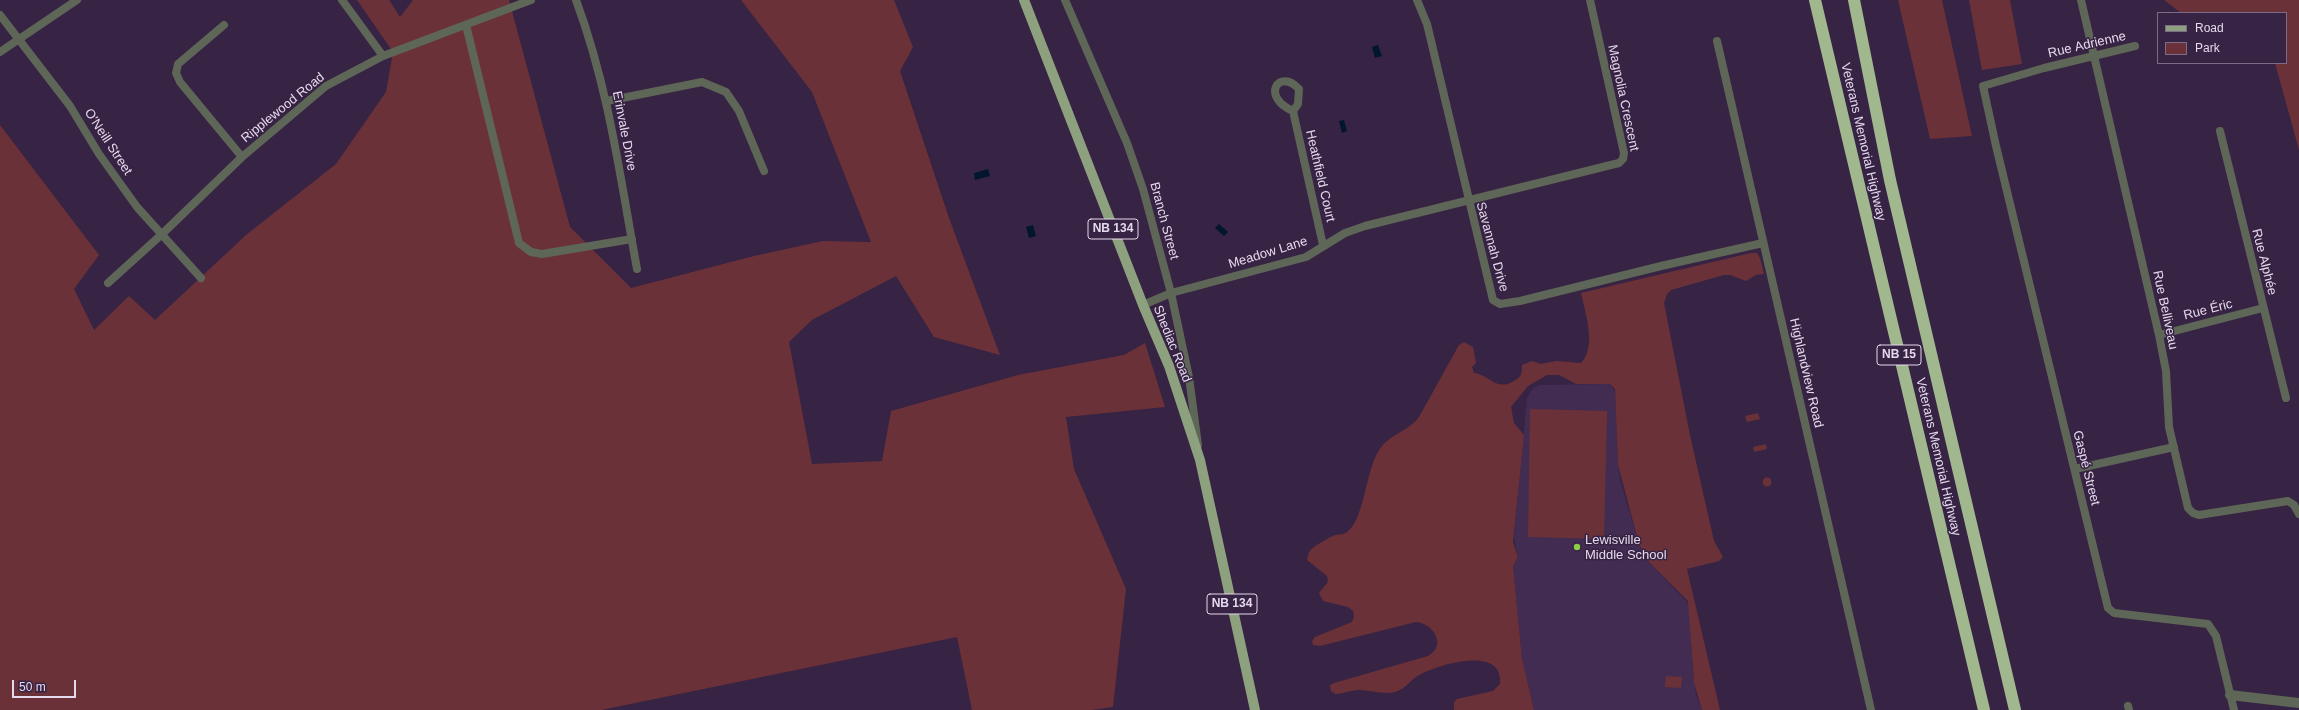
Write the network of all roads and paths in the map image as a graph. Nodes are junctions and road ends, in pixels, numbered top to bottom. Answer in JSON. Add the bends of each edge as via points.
{"nodes":[{"id":1,"x":77,"y":0,"type":"edge"},
{"id":2,"x":342,"y":0,"type":"edge"},
{"id":3,"x":531,"y":0,"type":"edge"},
{"id":4,"x":576,"y":0,"type":"edge"},
{"id":5,"x":1024,"y":0,"type":"edge"},
{"id":6,"x":1065,"y":0,"type":"edge"},
{"id":7,"x":1417,"y":0,"type":"edge"},
{"id":8,"x":1590,"y":0,"type":"edge"},
{"id":9,"x":1815,"y":0,"type":"edge"},
{"id":10,"x":1854,"y":0,"type":"edge"},
{"id":11,"x":2081,"y":0,"type":"edge"},
{"id":12,"x":0,"y":15,"type":"edge"},
{"id":13,"x":224,"y":25,"type":"dead end"},
{"id":14,"x":466,"y":25,"type":"junction"},
{"id":15,"x":18,"y":38,"type":"junction"},
{"id":16,"x":1717,"y":41,"type":"dead end"},
{"id":17,"x":2134,"y":46,"type":"dead end"},
{"id":18,"x":0,"y":52,"type":"edge"},
{"id":19,"x":2094,"y":55,"type":"junction"},
{"id":20,"x":383,"y":56,"type":"junction"},
{"id":21,"x":607,"y":101,"type":"junction"},
{"id":22,"x":1292,"y":112,"type":"dead end"},
{"id":23,"x":2220,"y":132,"type":"dead end"},
{"id":24,"x":1996,"y":146,"type":"joint"},
{"id":25,"x":242,"y":156,"type":"junction"},
{"id":26,"x":764,"y":171,"type":"dead end"},
{"id":27,"x":1468,"y":201,"type":"junction"},
{"id":28,"x":161,"y":235,"type":"junction"},
{"id":29,"x":632,"y":239,"type":"junction"},
{"id":30,"x":1763,"y":243,"type":"junction"},
{"id":31,"x":1323,"y":245,"type":"junction"},
{"id":32,"x":637,"y":269,"type":"dead end"},
{"id":33,"x":201,"y":278,"type":"dead end"},
{"id":34,"x":108,"y":282,"type":"dead end"},
{"id":35,"x":1171,"y":293,"type":"junction"},
{"id":36,"x":1143,"y":305,"type":"junction"},
{"id":37,"x":2263,"y":308,"type":"junction"},
{"id":38,"x":2159,"y":335,"type":"junction"},
{"id":39,"x":2286,"y":398,"type":"dead end"},
{"id":40,"x":2174,"y":447,"type":"junction"},
{"id":41,"x":1200,"y":460,"type":"junction"},
{"id":42,"x":2075,"y":470,"type":"junction"},
{"id":43,"x":2299,"y":514,"type":"edge"},
{"id":44,"x":2230,"y":695,"type":"junction"},
{"id":45,"x":2299,"y":703,"type":"edge"},
{"id":46,"x":1255,"y":710,"type":"edge"},
{"id":47,"x":1871,"y":710,"type":"edge"},
{"id":48,"x":1984,"y":710,"type":"edge"},
{"id":49,"x":2015,"y":710,"type":"edge"},
{"id":50,"x":2234,"y":710,"type":"edge"}],
"edges":[{"from":1,"to":15,"type":"street"},
{"from":2,"to":20,"type":"street"},
{"from":3,"to":14,"type":"street","name":"Ripplewood Road"},
{"from":4,"to":21,"type":"street","name":"Erinvale Drive","via":[[589,34]]},
{"from":5,"to":36,"type":"main road","name":"Shediac Road","number":"NB 134"},
{"from":6,"to":35,"type":"street","name":"Branch Street","via":[[1127,143],[1143,189]]},
{"from":7,"to":27,"type":"street","name":"Savannah Drive","via":[[1427,24]]},
{"from":8,"to":27,"type":"street","name":"Magnolia Crescent","via":[[1624,159],[1619,163]]},
{"from":9,"to":48,"type":"highway","name":"Veterans Memorial Highway","number":"NB 15"},
{"from":10,"to":49,"type":"highway","name":"Veterans Memorial Highway","number":"NB 15","via":[[1890,180]]},
{"from":11,"to":19,"type":"street","name":"Rue Belliveau"},
{"from":12,"to":15,"type":"street","name":"O'Neill Street"},
{"from":13,"to":25,"type":"street","via":[[178,64],[176,73],[180,82]]},
{"from":14,"to":20,"type":"street","name":"Ripplewood Road"},
{"from":14,"to":29,"type":"street","via":[[519,243],[531,252],[542,254]]},
{"from":15,"to":18,"type":"street"},
{"from":15,"to":28,"type":"street","name":"O'Neill Street","via":[[70,106],[99,154],[133,201]]},
{"from":16,"to":30,"type":"street","name":"Highlandview Road"},
{"from":17,"to":19,"type":"street","name":"Rue Adrienne"},
{"from":19,"to":24,"type":"street","name":"Rue Adrienne","via":[[1983,86]]},
{"from":19,"to":38,"type":"street","name":"Rue Belliveau"},
{"from":20,"to":25,"type":"street","name":"Ripplewood Road","via":[[326,86]]},
{"from":21,"to":26,"type":"street","via":[[702,82],[726,92],[739,111]]},
{"from":21,"to":29,"type":"street","name":"Erinvale Drive"},
{"from":22,"to":31,"type":"street","name":"Heathfield Court"},
{"from":23,"to":37,"type":"street","name":"Rue Alphée"},
{"from":24,"to":42,"type":"street","name":"Gaspé Street"},
{"from":25,"to":28,"type":"street","name":"Ripplewood Road"},
{"from":27,"to":30,"type":"street","name":"Savannah Drive","via":[[1490,294],[1493,300],[1500,304],[1535,298]]},
{"from":27,"to":31,"type":"street","name":"Meadow Lane","via":[[1365,226]]},
{"from":28,"to":33,"type":"street","name":"O'Neill Street"},
{"from":28,"to":34,"type":"street","name":"Ripplewood Road"},
{"from":29,"to":32,"type":"street","name":"Erinvale Drive"},
{"from":30,"to":47,"type":"street","name":"Highlandview Road"},
{"from":31,"to":35,"type":"street","name":"Meadow Lane","via":[[1306,256]]},
{"from":35,"to":36,"type":"street","name":"Meadow Lane"},
{"from":35,"to":41,"type":"street","name":"Branch Street","via":[[1189,377]]},
{"from":36,"to":41,"type":"main road","name":"Shediac Road","number":"NB 134","via":[[1169,366]]},
{"from":37,"to":38,"type":"street","name":"Rue Éric"},
{"from":37,"to":39,"type":"street","name":"Rue Alphée"},
{"from":38,"to":40,"type":"street","name":"Rue Belliveau","via":[[2166,371],[2166,407]]},
{"from":40,"to":42,"type":"street"},
{"from":40,"to":43,"type":"street","name":"Rue Belliveau","via":[[2188,508],[2193,514],[2288,501]]},
{"from":41,"to":46,"type":"main road","name":"Shediac Road","number":"NB 134"},
{"from":42,"to":44,"type":"street","name":"Gaspé Street","via":[[2108,608],[2114,613],[2208,624],[2216,636]]},
{"from":44,"to":45,"type":"street"},
{"from":44,"to":50,"type":"street","name":"Gaspé Street"}]}
